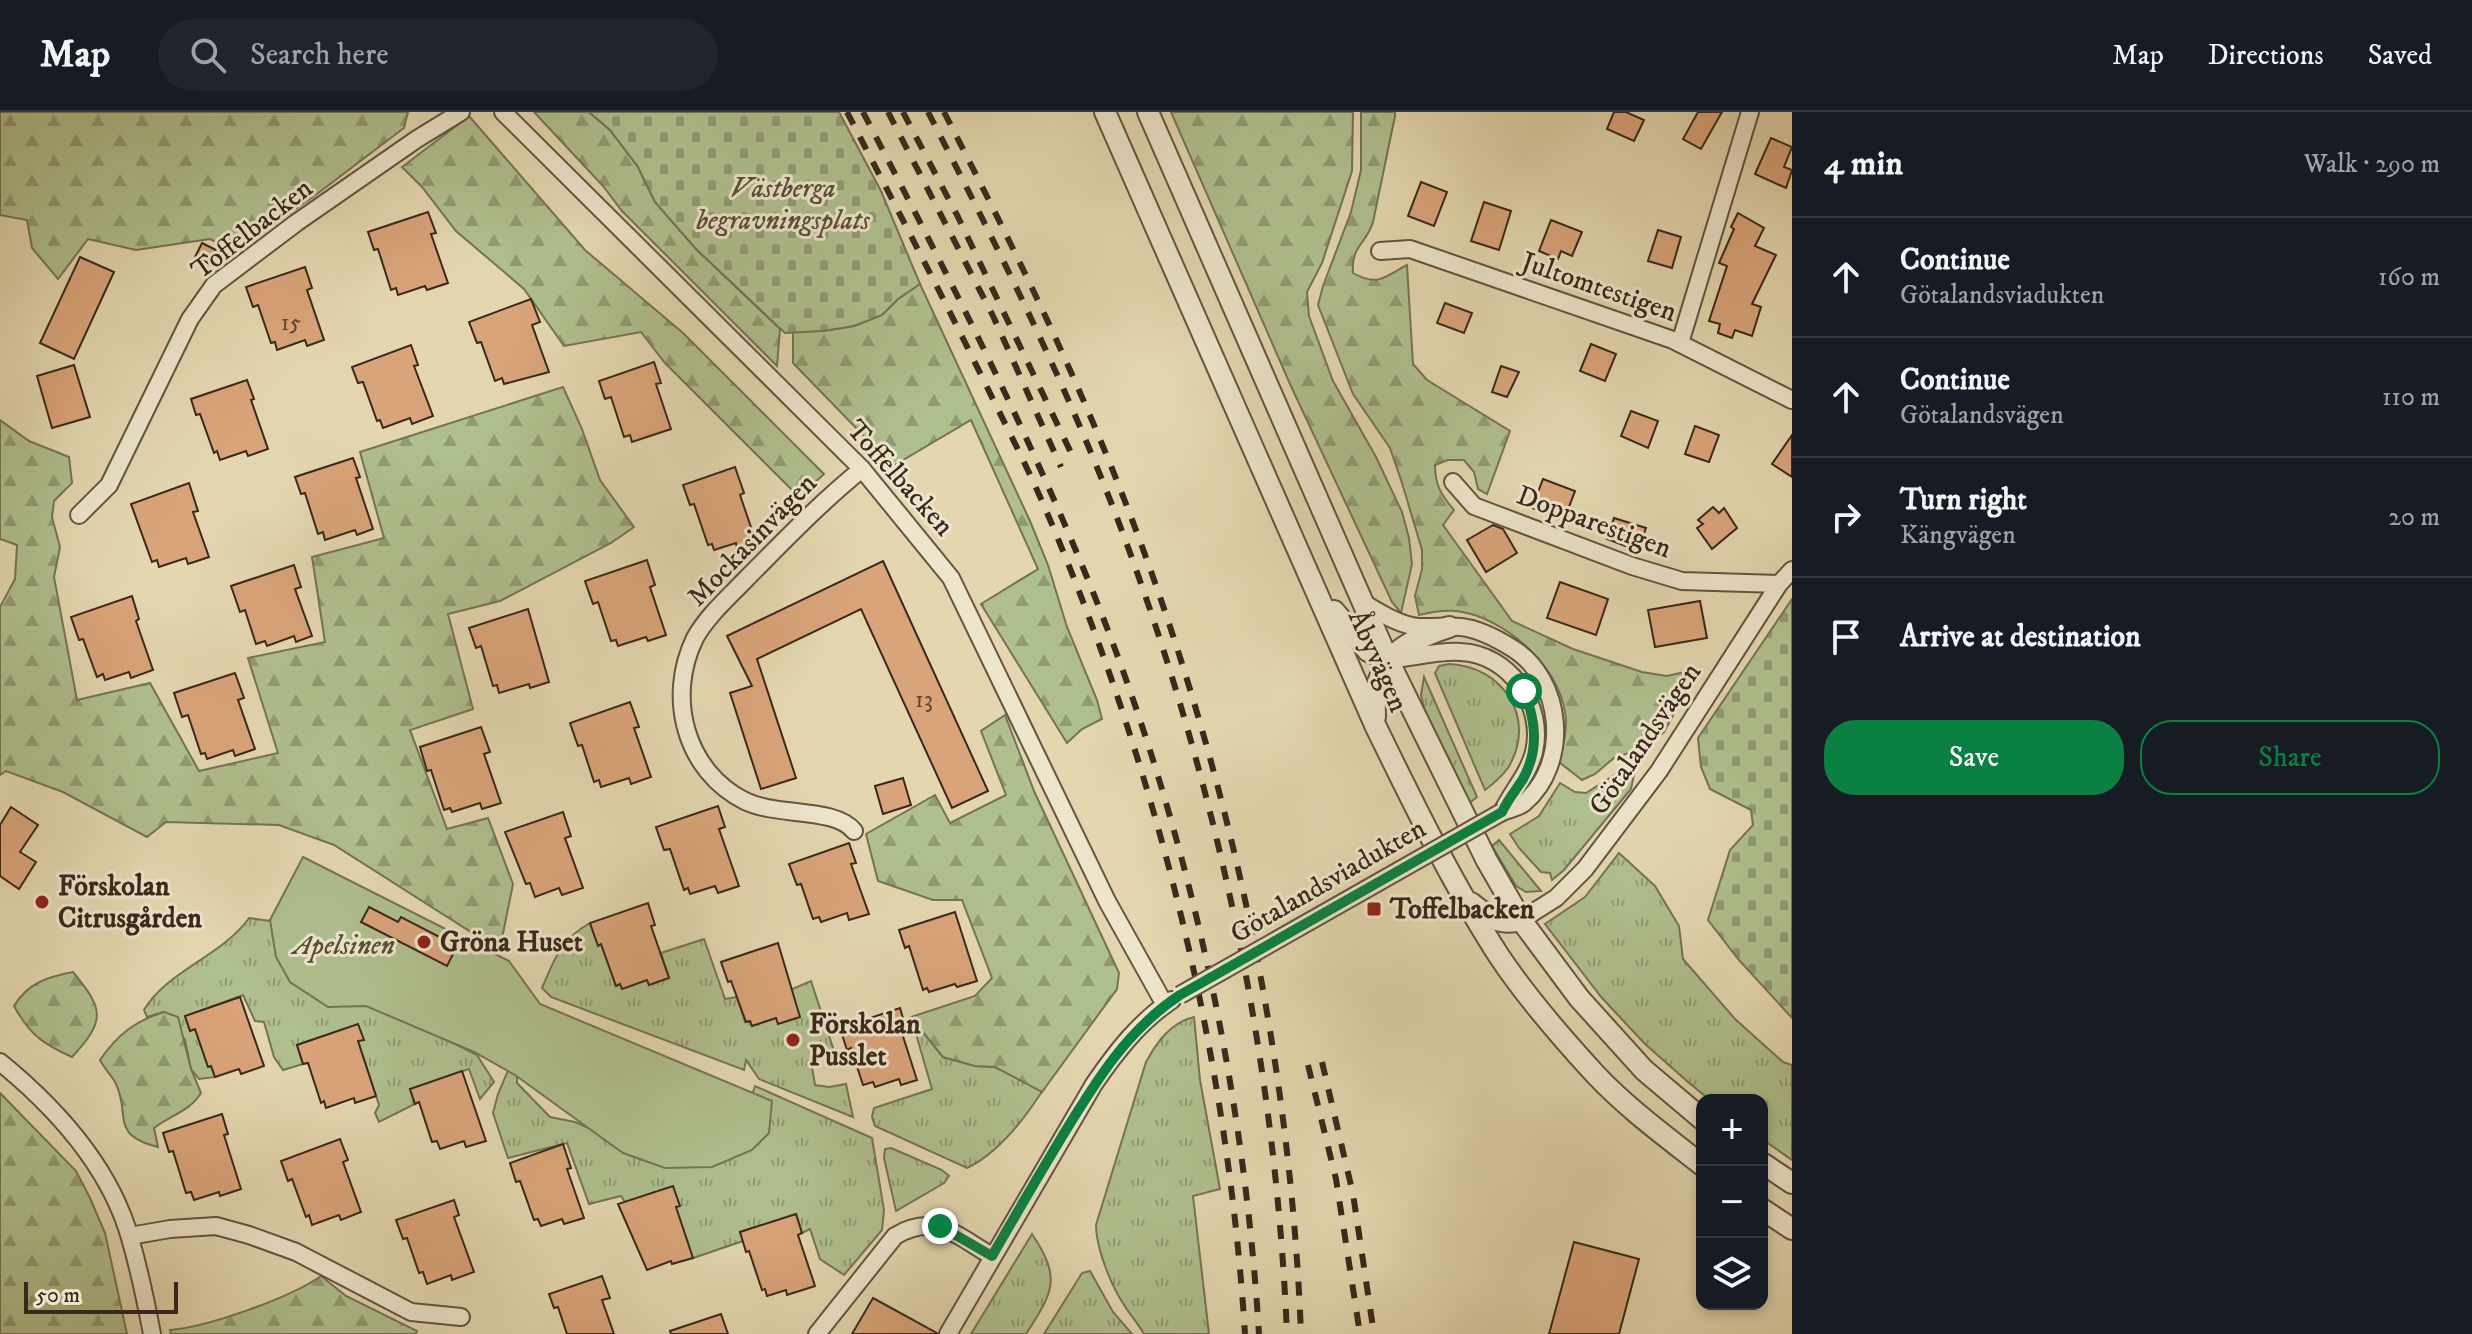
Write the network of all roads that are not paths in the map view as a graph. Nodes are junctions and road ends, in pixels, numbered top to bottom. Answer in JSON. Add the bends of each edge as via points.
{"nodes":[{"id":1,"x":461,"y":112,"type":"edge"},
{"id":2,"x":503,"y":112,"type":"edge"},
{"id":3,"x":1105,"y":112,"type":"edge"},
{"id":4,"x":1148,"y":112,"type":"edge"},
{"id":5,"x":1750,"y":112,"type":"edge"},
{"id":6,"x":1380,"y":251,"type":"dead end"},
{"id":7,"x":1680,"y":343,"type":"junction"},
{"id":8,"x":1792,"y":400,"type":"edge"},
{"id":9,"x":862,"y":469,"type":"junction"},
{"id":10,"x":1453,"y":482,"type":"dead end"},
{"id":11,"x":79,"y":515,"type":"dead end"},
{"id":12,"x":1792,"y":570,"type":"edge"},
{"id":13,"x":1312,"y":582,"type":"junction"},
{"id":14,"x":1779,"y":584,"type":"junction"},
{"id":15,"x":1362,"y":602,"type":"junction"},
{"id":16,"x":1449,"y":627,"type":"junction"},
{"id":17,"x":1388,"y":660,"type":"junction"},
{"id":18,"x":1375,"y":725,"type":"junction"},
{"id":19,"x":1502,"y":812,"type":"junction"},
{"id":20,"x":854,"y":831,"type":"dead end"},
{"id":21,"x":1464,"y":898,"type":"junction"},
{"id":22,"x":1521,"y":920,"type":"junction"},
{"id":23,"x":1165,"y":1005,"type":"junction"},
{"id":24,"x":0,"y":1062,"type":"edge"},
{"id":25,"x":1696,"y":1114,"type":"edge"},
{"id":26,"x":1696,"y":1160,"type":"edge"},
{"id":27,"x":1766,"y":1166,"type":"edge"},
{"id":28,"x":1792,"y":1183,"type":"edge"},
{"id":29,"x":1768,"y":1213,"type":"edge"},
{"id":30,"x":1792,"y":1229,"type":"edge"},
{"id":31,"x":130,"y":1236,"type":"junction"},
{"id":32,"x":992,"y":1256,"type":"junction"},
{"id":33,"x":461,"y":1317,"type":"dead end"},
{"id":34,"x":152,"y":1334,"type":"edge"},
{"id":35,"x":817,"y":1334,"type":"edge"},
{"id":36,"x":948,"y":1334,"type":"edge"}],
"edges":[{"from":1,"to":11,"type":"street","name":"Toffelbacken","via":[[214,285],[190,319],[109,485]]},
{"from":2,"to":9,"type":"street","name":"Toffelbacken"},
{"from":3,"to":13,"type":"street","name":"Åbyvägen"},
{"from":4,"to":15,"type":"street","name":"Åbyvägen"},
{"from":5,"to":7,"type":"street"},
{"from":6,"to":7,"type":"street","name":"Jultomtestigen","via":[[1410,249]]},
{"from":7,"to":8,"type":"street","name":"Jultomtestigen"},
{"from":9,"to":20,"type":"street","name":"Mockasinvägen","via":[[717,609],[696,636],[682,695],[686,735],[710,775],[726,788],[763,809],[832,817]]},
{"from":9,"to":23,"type":"street","name":"Toffelbacken","via":[[951,578],[1107,901]]},
{"from":10,"to":14,"type":"street","name":"Dopparestigen","via":[[1474,506],[1632,566],[1682,581]]},
{"from":12,"to":14,"type":"street","name":"Götalandsvägen"},
{"from":13,"to":17,"type":"street","via":[[1357,640]]},
{"from":13,"to":18,"type":"street","name":"Åbyvägen"},
{"from":14,"to":22,"type":"street","name":"Götalandsvägen","via":[[1659,771],[1585,869],[1556,898]]},
{"from":15,"to":16,"type":"street","name":"Götalandsviadukten","via":[[1412,626]]},
{"from":15,"to":17,"type":"street","name":"Åbyvägen"},
{"from":16,"to":17,"type":"street","via":[[1416,638]]},
{"from":16,"to":19,"type":"street","name":"Götalandsviadukten","via":[[1483,633],[1515,650],[1536,670],[1553,708],[1555,736],[1546,772],[1522,805]]},
{"from":17,"to":18,"type":"street","via":[[1374,700]]},
{"from":17,"to":19,"type":"street","name":"Götalandsviadukten","via":[[1472,653],[1517,680],[1533,715],[1534,752]]},
{"from":17,"to":22,"type":"street","name":"Åbyvägen"},
{"from":18,"to":21,"type":"street","name":"Åbyvägen"},
{"from":19,"to":23,"type":"street","name":"Götalandsviadukten","bridge":true},
{"from":21,"to":22,"type":"street","via":[[1499,922]]},
{"from":21,"to":26,"type":"street","name":"Åbyvägen","via":[[1501,959],[1597,1076]]},
{"from":22,"to":25,"type":"street","name":"Åbyvägen","via":[[1607,1031]]},
{"from":23,"to":32,"type":"street","via":[[1119,1049],[1094,1084]]},
{"from":24,"to":31,"type":"street","via":[[88,1153]]},
{"from":27,"to":28,"type":"street"},
{"from":29,"to":30,"type":"street"},
{"from":31,"to":33,"type":"street","via":[[216,1226],[296,1252],[411,1312]]},
{"from":31,"to":34,"type":"street"},
{"from":32,"to":35,"type":"street","via":[[940,1226],[910,1227],[895,1236]]},
{"from":32,"to":36,"type":"street"}]}
